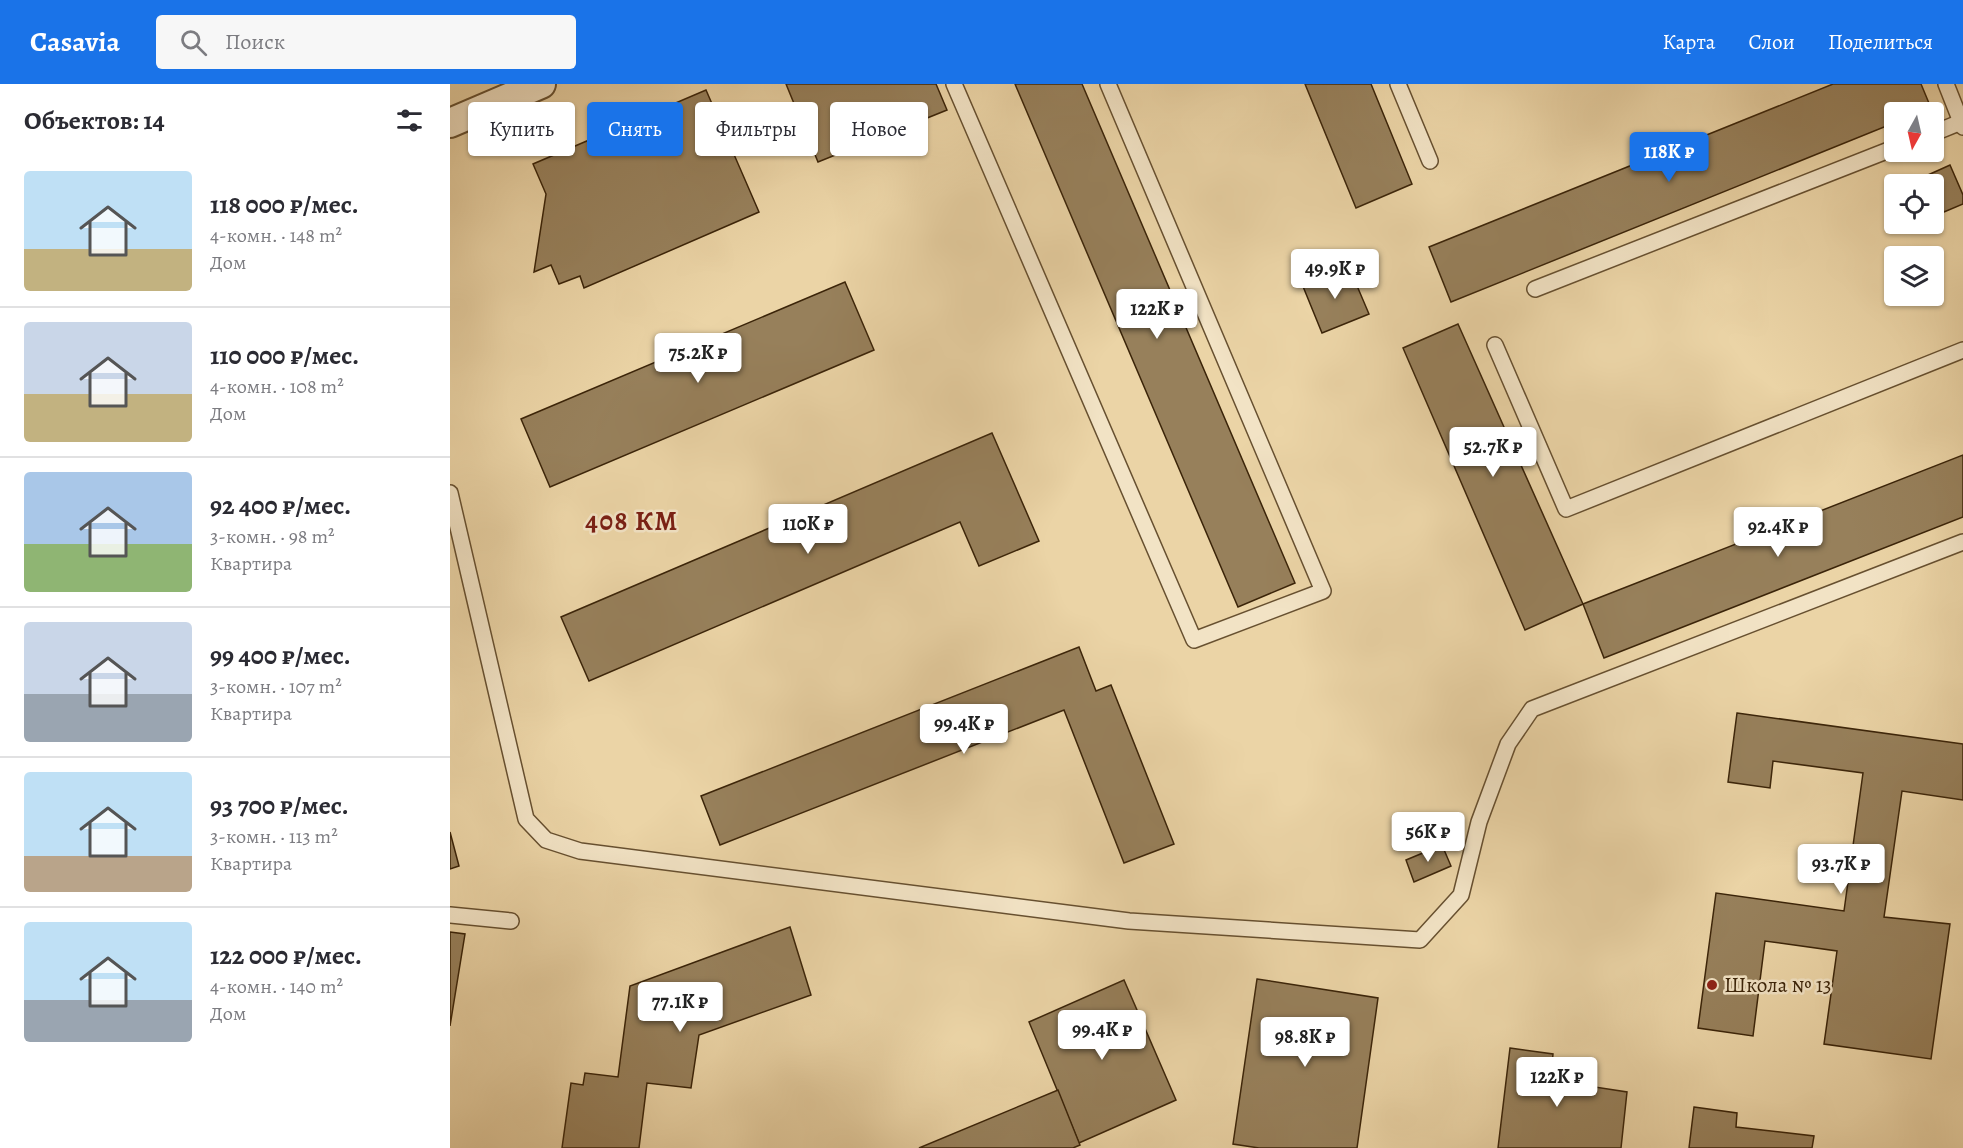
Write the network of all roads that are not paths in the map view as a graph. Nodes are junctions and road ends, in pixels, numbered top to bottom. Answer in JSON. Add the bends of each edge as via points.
{"nodes":[{"id":1,"x":541,"y":84,"type":"edge"},
{"id":2,"x":954,"y":84,"type":"edge"},
{"id":3,"x":1108,"y":84,"type":"edge"},
{"id":4,"x":1398,"y":84,"type":"edge"},
{"id":5,"x":1946,"y":84,"type":"edge"},
{"id":6,"x":450,"y":123,"type":"edge"},
{"id":7,"x":1962,"y":125,"type":"edge"},
{"id":8,"x":1944,"y":130,"type":"edge"},
{"id":9,"x":1884,"y":152,"type":"edge"},
{"id":10,"x":1430,"y":161,"type":"dead end"},
{"id":11,"x":1535,"y":289,"type":"dead end"},
{"id":12,"x":1495,"y":345,"type":"dead end"},
{"id":13,"x":1963,"y":350,"type":"edge"},
{"id":14,"x":450,"y":493,"type":"edge"},
{"id":15,"x":1963,"y":542,"type":"edge"},
{"id":16,"x":450,"y":915,"type":"edge"},
{"id":17,"x":511,"y":921,"type":"dead end"}],
"edges":[{"from":1,"to":6,"type":"street"},
{"from":2,"to":3,"type":"lane","via":[[1194,640],[1323,591]]},
{"from":4,"to":10,"type":"lane"},
{"from":5,"to":7,"type":"lane"},
{"from":7,"to":8,"type":"lane"},
{"from":9,"to":11,"type":"lane"},
{"from":12,"to":13,"type":"lane","via":[[1566,509]]},
{"from":14,"to":15,"type":"lane","via":[[526,819],[546,840],[580,851],[1129,921],[1420,940],[1461,896],[1479,822],[1508,744],[1532,709]]},
{"from":16,"to":17,"type":"lane"}]}
